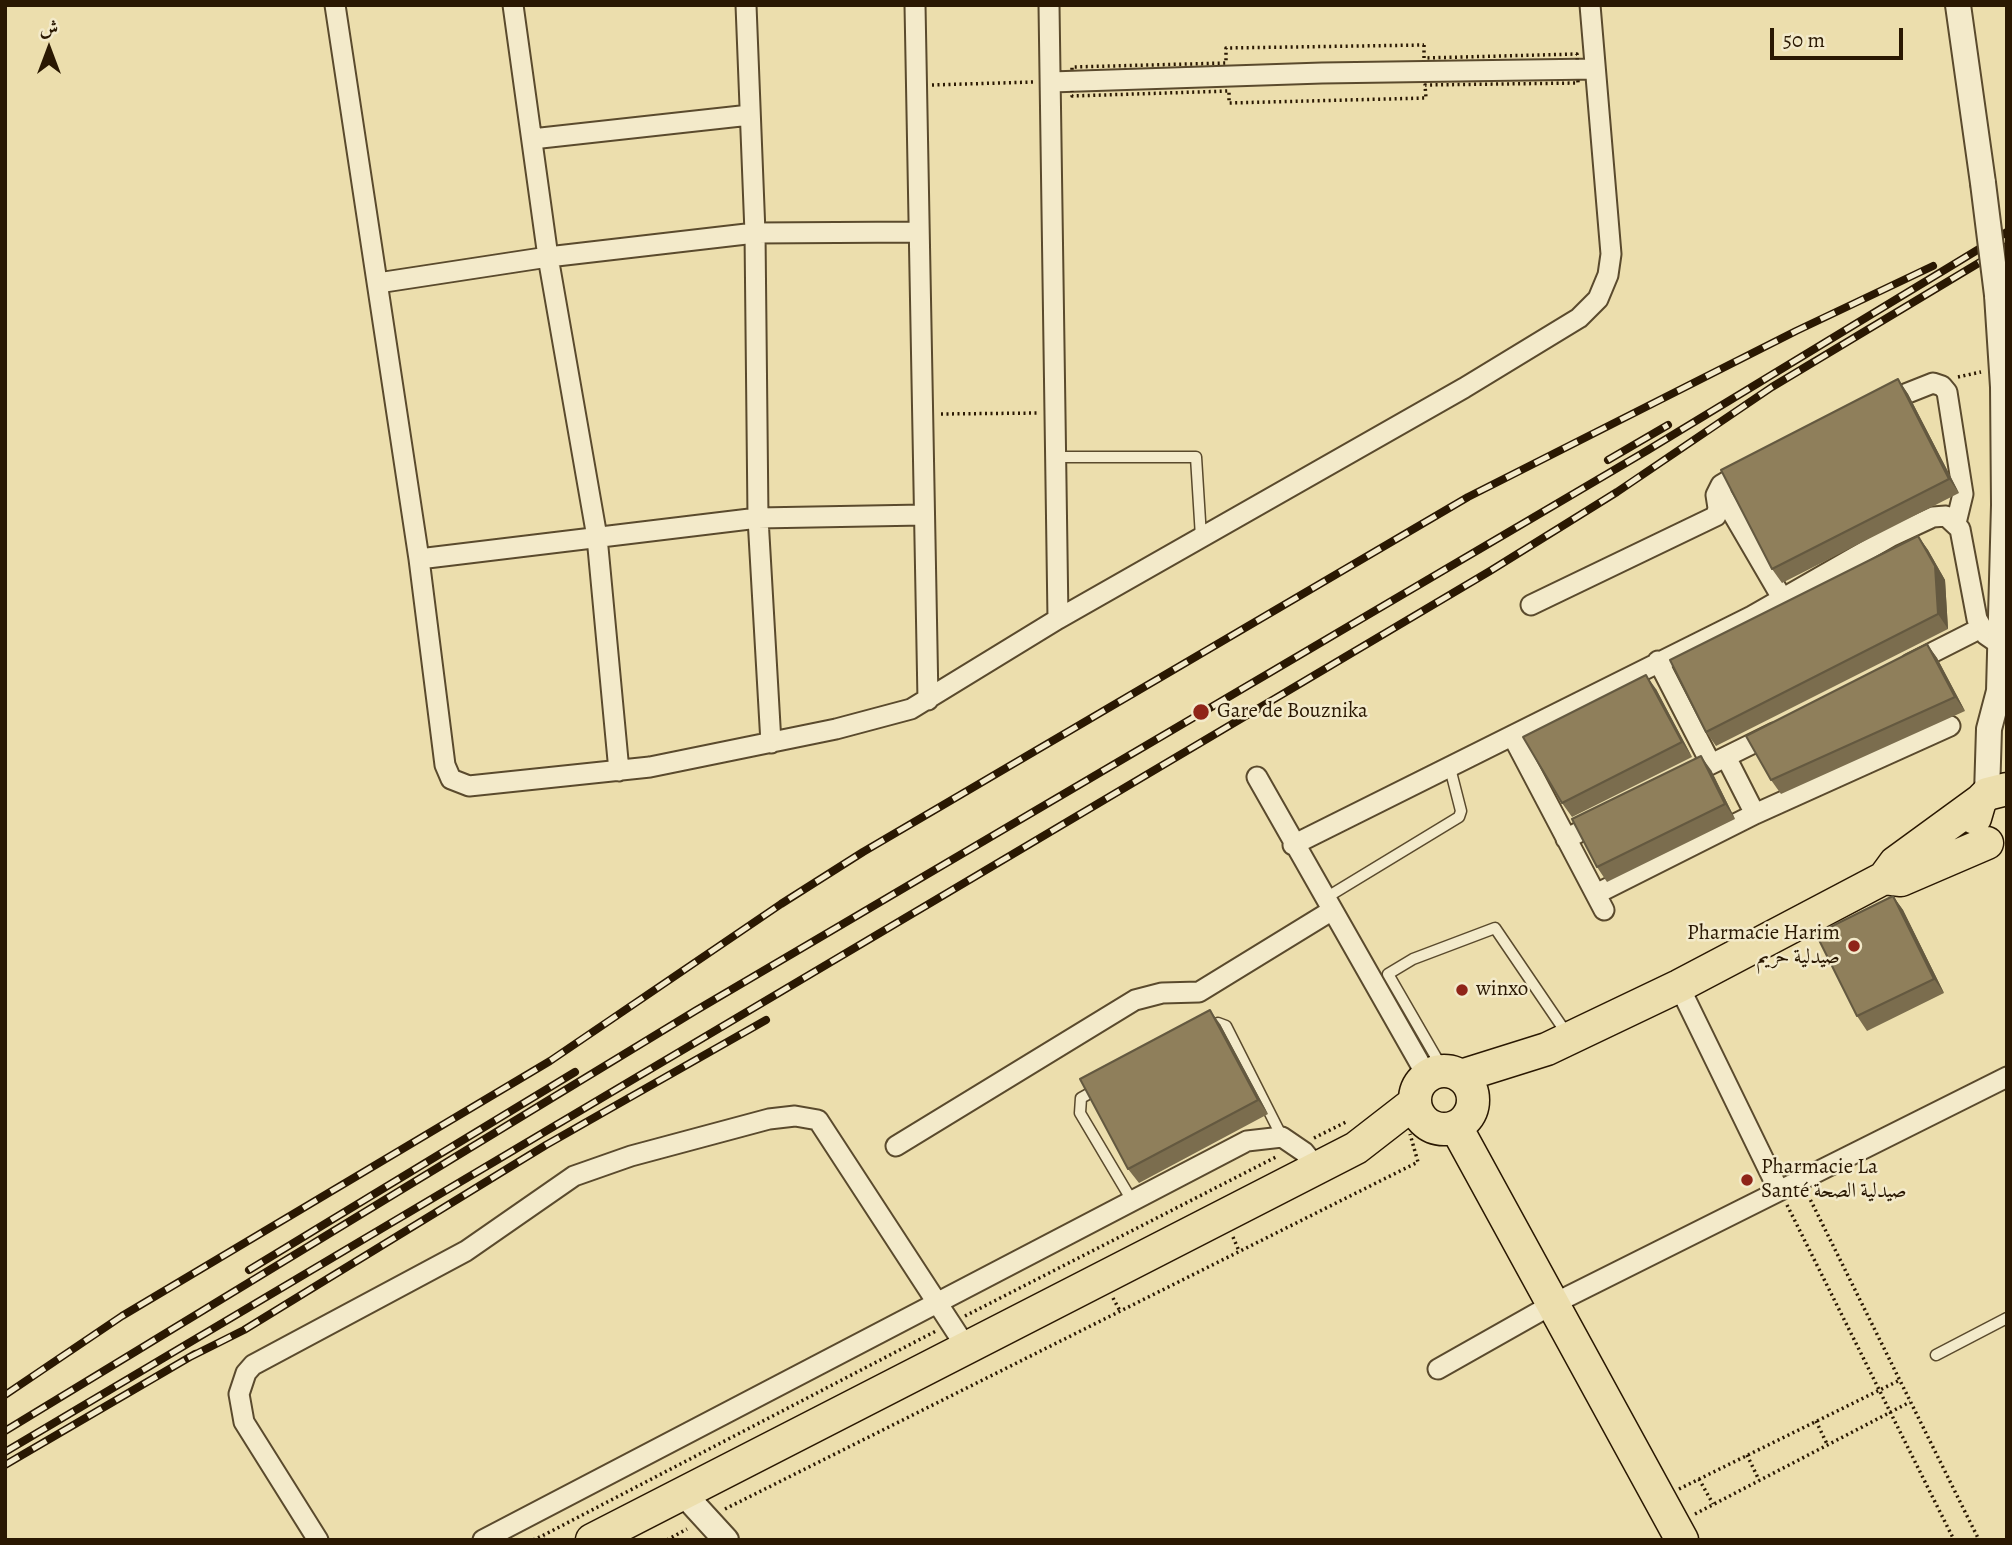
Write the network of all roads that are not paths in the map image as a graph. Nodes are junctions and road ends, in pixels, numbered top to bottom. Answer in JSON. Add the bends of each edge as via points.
{"nodes":[{"id":1,"x":335,"y":5,"type":"edge"},
{"id":2,"x":513,"y":5,"type":"edge"},
{"id":3,"x":746,"y":5,"type":"edge"},
{"id":4,"x":915,"y":5,"type":"edge"},
{"id":5,"x":1049,"y":5,"type":"edge"},
{"id":6,"x":1590,"y":5,"type":"edge"},
{"id":7,"x":1958,"y":5,"type":"edge"},
{"id":8,"x":1595,"y":69,"type":"junction"},
{"id":9,"x":1051,"y":82,"type":"junction"},
{"id":10,"x":750,"y":115,"type":"junction"},
{"id":11,"x":532,"y":139,"type":"junction"},
{"id":12,"x":918,"y":232,"type":"junction"},
{"id":13,"x":755,"y":233,"type":"junction"},
{"id":14,"x":548,"y":257,"type":"junction"},
{"id":15,"x":378,"y":282,"type":"junction"},
{"id":16,"x":1869,"y":408,"type":"edge"},
{"id":17,"x":1056,"y":457,"type":"junction"},
{"id":18,"x":1765,"y":459,"type":"edge"},
{"id":19,"x":1718,"y":489,"type":"junction"},
{"id":20,"x":923,"y":516,"type":"junction"},
{"id":21,"x":758,"y":518,"type":"junction"},
{"id":22,"x":1956,"y":523,"type":"junction"},
{"id":23,"x":597,"y":537,"type":"junction"},
{"id":24,"x":1202,"y":537,"type":"junction"},
{"id":25,"x":419,"y":559,"type":"junction"},
{"id":26,"x":1782,"y":598,"type":"junction"},
{"id":27,"x":1531,"y":605,"type":"dead end"},
{"id":28,"x":1058,"y":619,"type":"junction"},
{"id":29,"x":1990,"y":636,"type":"junction"},
{"id":30,"x":1658,"y":661,"type":"junction"},
{"id":31,"x":1898,"y":670,"type":"edge"},
{"id":32,"x":1999,"y":691,"type":"junction"},
{"id":33,"x":928,"y":700,"type":"junction"},
{"id":34,"x":2007,"y":717,"type":"edge"},
{"id":35,"x":1788,"y":725,"type":"edge"},
{"id":36,"x":1950,"y":726,"type":"dead end"},
{"id":37,"x":1513,"y":737,"type":"junction"},
{"id":38,"x":771,"y":743,"type":"junction"},
{"id":39,"x":1719,"y":760,"type":"junction"},
{"id":40,"x":1450,"y":768,"type":"junction"},
{"id":41,"x":620,"y":771,"type":"junction"},
{"id":42,"x":1257,"y":777,"type":"dead end"},
{"id":43,"x":1663,"y":789,"type":"edge"},
{"id":44,"x":1991,"y":794,"type":"edge"},
{"id":45,"x":1614,"y":814,"type":"edge"},
{"id":46,"x":1755,"y":814,"type":"junction"},
{"id":47,"x":1566,"y":839,"type":"junction"},
{"id":48,"x":1293,"y":845,"type":"junction"},
{"id":49,"x":1997,"y":846,"type":"edge"},
{"id":50,"x":1884,"y":878,"type":"junction"},
{"id":51,"x":1328,"y":905,"type":"junction"},
{"id":52,"x":1679,"y":986,"type":"junction"},
{"id":53,"x":1195,"y":1036,"type":"edge"},
{"id":54,"x":1558,"y":1044,"type":"junction"},
{"id":55,"x":2007,"y":1077,"type":"edge"},
{"id":56,"x":1115,"y":1080,"type":"edge"},
{"id":57,"x":1439,"y":1102,"type":"junction"},
{"id":58,"x":896,"y":1146,"type":"dead end"},
{"id":59,"x":1298,"y":1150,"type":"junction"},
{"id":60,"x":1779,"y":1191,"type":"junction"},
{"id":61,"x":1131,"y":1199,"type":"junction"},
{"id":62,"x":938,"y":1304,"type":"junction"},
{"id":63,"x":1553,"y":1304,"type":"junction"},
{"id":64,"x":2007,"y":1318,"type":"edge"},
{"id":65,"x":958,"y":1336,"type":"junction"},
{"id":66,"x":1936,"y":1355,"type":"dead end"},
{"id":67,"x":1437,"y":1369,"type":"dead end"},
{"id":68,"x":683,"y":1493,"type":"junction"},
{"id":69,"x":1672,"y":1521,"type":"edge"},
{"id":70,"x":318,"y":1540,"type":"edge"},
{"id":71,"x":483,"y":1540,"type":"edge"},
{"id":72,"x":592,"y":1540,"type":"edge"},
{"id":73,"x":726,"y":1540,"type":"edge"}],
"edges":[{"from":1,"to":15,"type":"street"},
{"from":2,"to":11,"type":"street"},
{"from":3,"to":10,"type":"street"},
{"from":4,"to":12,"type":"street"},
{"from":5,"to":9,"type":"street"},
{"from":6,"to":8,"type":"street"},
{"from":7,"to":29,"type":"street","bridge":true,"via":[[1997,295],[2001,367],[2004,505]]},
{"from":8,"to":9,"type":"street"},
{"from":8,"to":24,"type":"street","via":[[1611,254],[1598,299],[1579,318],[1519,356]]},
{"from":9,"to":17,"type":"street"},
{"from":10,"to":11,"type":"street"},
{"from":10,"to":13,"type":"street"},
{"from":11,"to":14,"type":"street"},
{"from":12,"to":13,"type":"street"},
{"from":12,"to":20,"type":"street"},
{"from":13,"to":14,"type":"street"},
{"from":13,"to":21,"type":"street"},
{"from":14,"to":15,"type":"street"},
{"from":14,"to":23,"type":"street"},
{"from":15,"to":25,"type":"street"},
{"from":16,"to":22,"type":"street","via":[[1933,383],[1947,392],[1963,494]]},
{"from":17,"to":24,"type":"lane","via":[[1196,457]]},
{"from":17,"to":28,"type":"street"},
{"from":18,"to":19,"type":"street"},
{"from":19,"to":26,"type":"street"},
{"from":19,"to":27,"type":"street","via":[[1716,516]]},
{"from":20,"to":21,"type":"street"},
{"from":20,"to":33,"type":"street"},
{"from":21,"to":23,"type":"street"},
{"from":21,"to":38,"type":"street"},
{"from":22,"to":26,"type":"street","via":[[1946,516],[1927,519]]},
{"from":22,"to":29,"type":"street"},
{"from":23,"to":25,"type":"street"},
{"from":23,"to":41,"type":"street"},
{"from":24,"to":28,"type":"street"},
{"from":25,"to":41,"type":"street","via":[[445,765],[451,779],[470,786]]},
{"from":26,"to":30,"type":"street"},
{"from":28,"to":33,"type":"street"},
{"from":29,"to":31,"type":"street"},
{"from":29,"to":32,"type":"street"},
{"from":30,"to":37,"type":"street"},
{"from":30,"to":39,"type":"street"},
{"from":32,"to":34,"type":"street"},
{"from":32,"to":44,"type":"street","via":[[1989,729]]},
{"from":33,"to":38,"type":"street","via":[[898,715]]},
{"from":35,"to":39,"type":"street"},
{"from":36,"to":46,"type":"street"},
{"from":37,"to":40,"type":"street"},
{"from":37,"to":47,"type":"street"},
{"from":38,"to":41,"type":"street"},
{"from":39,"to":43,"type":"street"},
{"from":39,"to":46,"type":"street"},
{"from":40,"to":48,"type":"street"},
{"from":40,"to":51,"type":"lane","via":[[1460,817]]},
{"from":42,"to":48,"type":"street"},
{"from":44,"to":49,"type":"main road","via":[[1975,811],[1974,823]]},
{"from":44,"to":50,"type":"main road","via":[[1895,863]]},
{"from":45,"to":47,"type":"street"},
{"from":46,"to":47,"type":"street","via":[[1600,902]]},
{"from":48,"to":51,"type":"street"},
{"from":49,"to":50,"type":"main road","via":[[1901,880]]},
{"from":50,"to":52,"type":"main road"},
{"from":51,"to":57,"type":"street"},
{"from":51,"to":58,"type":"street","via":[[1199,992],[1162,993],[1135,1000]]},
{"from":52,"to":54,"type":"main road"},
{"from":52,"to":60,"type":"street"},
{"from":53,"to":59,"type":"lane","via":[[1218,1023],[1226,1026]]},
{"from":54,"to":57,"type":"main road"},
{"from":54,"to":57,"type":"lane","via":[[1494,928],[1413,959],[1388,974]]},
{"from":55,"to":60,"type":"street"},
{"from":56,"to":61,"type":"lane","via":[[1081,1098],[1080,1113]]},
{"from":57,"to":59,"type":"main road","via":[[1356,1148]]},
{"from":57,"to":63,"type":"main road"},
{"from":59,"to":61,"type":"street","via":[[1247,1141]]},
{"from":59,"to":65,"type":"main road"},
{"from":60,"to":63,"type":"street"},
{"from":61,"to":62,"type":"street"},
{"from":62,"to":65,"type":"street"},
{"from":62,"to":70,"type":"street","via":[[827,1131],[813,1118],[769,1119],[574,1176],[466,1251],[253,1365],[246,1373],[239,1394],[243,1422]]},
{"from":62,"to":71,"type":"street"},
{"from":63,"to":67,"type":"street"},
{"from":63,"to":69,"type":"main road"},
{"from":64,"to":66,"type":"lane"},
{"from":65,"to":68,"type":"main road"},
{"from":68,"to":72,"type":"main road"},
{"from":68,"to":73,"type":"street"}]}
